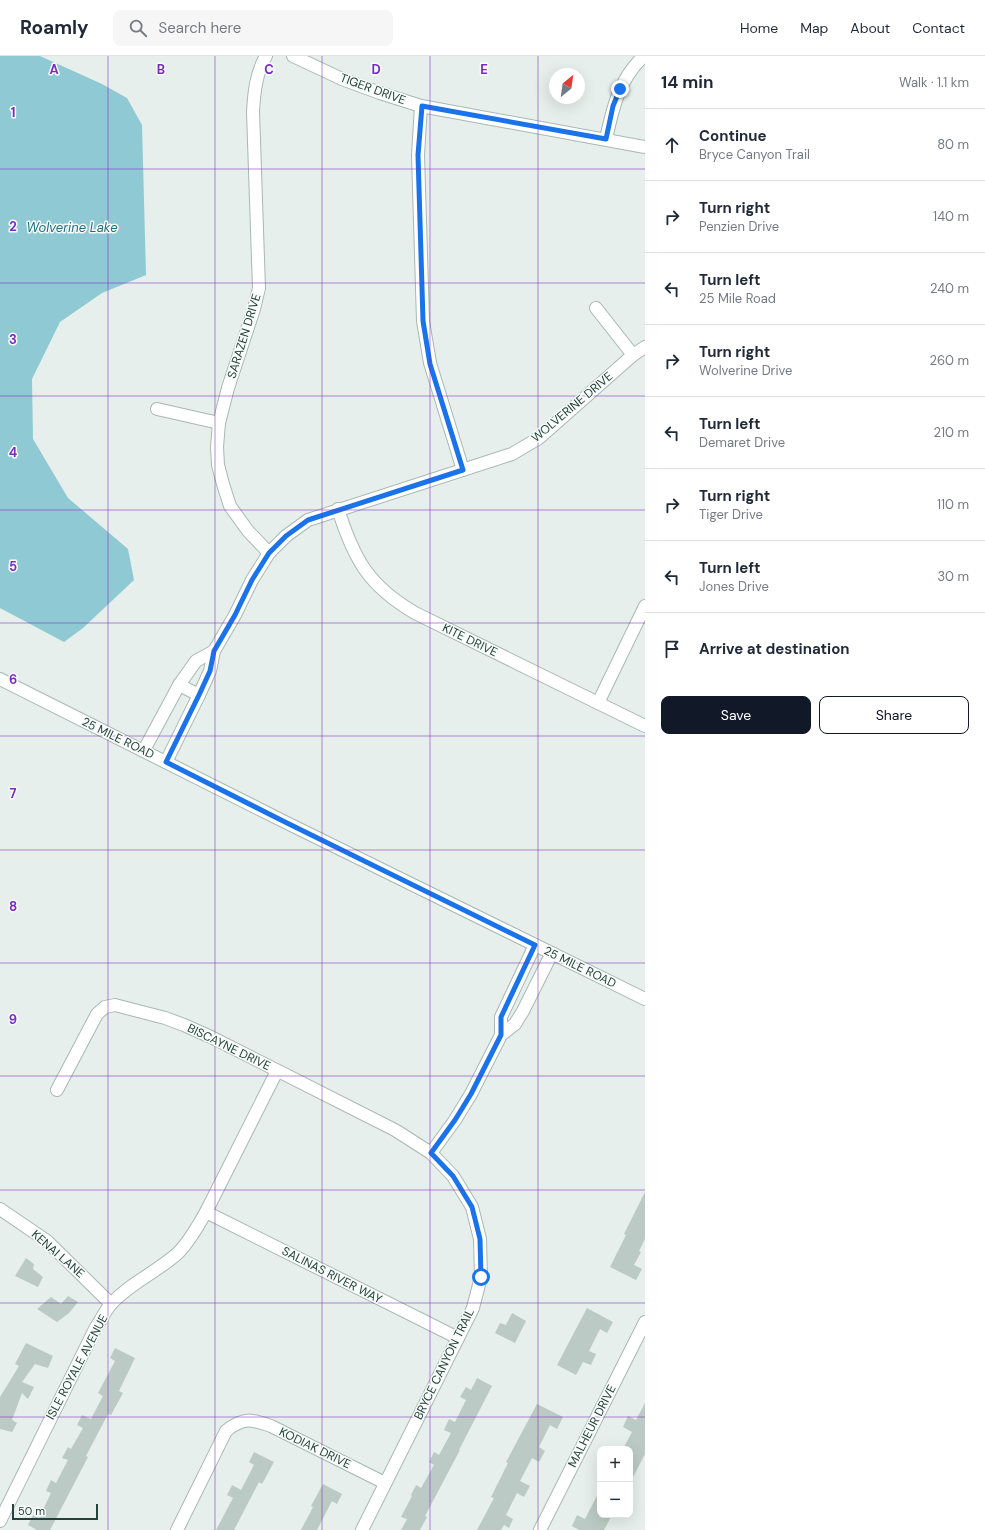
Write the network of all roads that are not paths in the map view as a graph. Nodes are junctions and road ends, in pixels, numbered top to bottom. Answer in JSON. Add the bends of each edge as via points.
{"nodes":[{"id":1,"x":266,"y":56,"type":"edge"},
{"id":2,"x":293,"y":56,"type":"edge"},
{"id":3,"x":644,"y":56,"type":"edge"},
{"id":4,"x":422,"y":106,"type":"junction"},
{"id":5,"x":606,"y":139,"type":"junction"},
{"id":6,"x":645,"y":147,"type":"edge"},
{"id":7,"x":596,"y":308,"type":"dead end"},
{"id":8,"x":645,"y":347,"type":"edge"},
{"id":9,"x":633,"y":355,"type":"junction"},
{"id":10,"x":157,"y":409,"type":"dead end"},
{"id":11,"x":219,"y":423,"type":"junction"},
{"id":12,"x":463,"y":470,"type":"junction"},
{"id":13,"x":338,"y":509,"type":"junction"},
{"id":14,"x":269,"y":553,"type":"junction"},
{"id":15,"x":645,"y":606,"type":"edge"},
{"id":16,"x":214,"y":651,"type":"junction"},
{"id":17,"x":0,"y":679,"type":"edge"},
{"id":18,"x":179,"y":685,"type":"junction"},
{"id":19,"x":199,"y":695,"type":"junction"},
{"id":20,"x":598,"y":703,"type":"junction"},
{"id":21,"x":645,"y":726,"type":"edge"},
{"id":22,"x":144,"y":750,"type":"junction"},
{"id":23,"x":166,"y":762,"type":"junction"},
{"id":24,"x":535,"y":945,"type":"junction"},
{"id":25,"x":552,"y":953,"type":"junction"},
{"id":26,"x":645,"y":999,"type":"edge"},
{"id":27,"x":501,"y":1035,"type":"junction"},
{"id":28,"x":276,"y":1071,"type":"junction"},
{"id":29,"x":58,"y":1090,"type":"dead end"},
{"id":30,"x":431,"y":1153,"type":"junction"},
{"id":31,"x":0,"y":1209,"type":"edge"},
{"id":32,"x":206,"y":1212,"type":"junction"},
{"id":33,"x":111,"y":1304,"type":"junction"},
{"id":34,"x":645,"y":1322,"type":"edge"},
{"id":35,"x":458,"y":1338,"type":"junction"},
{"id":36,"x":386,"y":1483,"type":"junction"},
{"id":37,"x":0,"y":1521,"type":"edge"},
{"id":38,"x":177,"y":1530,"type":"edge"},
{"id":39,"x":362,"y":1530,"type":"edge"},
{"id":40,"x":540,"y":1530,"type":"edge"}],
"edges":[{"from":1,"to":11,"type":"street","name":"SARAZEN DRIVE","via":[[258,75],[253,112],[259,288]]},
{"from":2,"to":4,"type":"street","name":"TIGER DRIVE","via":[[342,79]]},
{"from":3,"to":5,"type":"street","via":[[620,89],[613,106]]},
{"from":4,"to":5,"type":"street","name":"TIGER DRIVE"},
{"from":4,"to":12,"type":"street","via":[[418,155],[423,321],[430,364]]},
{"from":5,"to":6,"type":"street","name":"TIGER DRIVE"},
{"from":7,"to":9,"type":"street"},
{"from":8,"to":9,"type":"street","name":"WOLVERINE DRIVE"},
{"from":9,"to":12,"type":"street","name":"WOLVERINE DRIVE","via":[[539,438],[512,454]]},
{"from":10,"to":11,"type":"street"},
{"from":11,"to":14,"type":"street","name":"SARAZEN DRIVE","via":[[218,465],[230,506],[248,531]]},
{"from":12,"to":13,"type":"street","name":"WOLVERINE DRIVE"},
{"from":13,"to":14,"type":"street","name":"WOLVERINE DRIVE","via":[[308,520]]},
{"from":13,"to":20,"type":"street","name":"KITE DRIVE","via":[[359,562],[369,577],[397,602]]},
{"from":14,"to":16,"type":"street","name":"WOLVERINE DRIVE"},
{"from":15,"to":20,"type":"street"},
{"from":16,"to":18,"type":"street","via":[[196,661]]},
{"from":16,"to":19,"type":"street","name":"WOLVERINE DRIVE","via":[[210,671]]},
{"from":17,"to":22,"type":"street","name":"25 MILE ROAD"},
{"from":18,"to":19,"type":"street"},
{"from":18,"to":22,"type":"street"},
{"from":19,"to":23,"type":"street","name":"WOLVERINE DRIVE"},
{"from":20,"to":21,"type":"street","name":"KITE DRIVE"},
{"from":22,"to":23,"type":"street","name":"25 MILE ROAD"},
{"from":23,"to":24,"type":"street","name":"25 MILE ROAD"},
{"from":24,"to":25,"type":"street","name":"25 MILE ROAD"},
{"from":24,"to":27,"type":"street","via":[[501,1017]]},
{"from":25,"to":26,"type":"street","name":"25 MILE ROAD"},
{"from":25,"to":27,"type":"street","via":[[523,1012],[515,1024]]},
{"from":27,"to":30,"type":"street","via":[[471,1094]]},
{"from":28,"to":29,"type":"street","name":"BISCAYNE DRIVE","via":[[184,1025],[115,1005],[104,1007],[97,1014]]},
{"from":28,"to":30,"type":"street","name":"BISCAYNE DRIVE","via":[[395,1130]]},
{"from":28,"to":32,"type":"street","name":"ISLE ROYALE AVENUE"},
{"from":30,"to":35,"type":"street","name":"BRYCE CANYON TRAIL","via":[[453,1176],[472,1207],[480,1239],[481,1277],[473,1308]]},
{"from":31,"to":33,"type":"street","name":"KENAI LANE","via":[[47,1241]]},
{"from":32,"to":33,"type":"street","name":"ISLE ROYALE AVENUE","via":[[178,1252]]},
{"from":32,"to":35,"type":"street","name":"SALINAS RIVER WAY"},
{"from":33,"to":37,"type":"street","name":"ISLE ROYALE AVENUE","via":[[86,1345]]},
{"from":34,"to":40,"type":"street","name":"MALHEUR DRIVE"},
{"from":35,"to":36,"type":"street","name":"BRYCE CANYON TRAIL"},
{"from":36,"to":38,"type":"street","name":"KODIAK DRIVE","via":[[271,1426],[252,1420],[242,1420],[226,1431]]},
{"from":36,"to":39,"type":"street","name":"BRYCE CANYON TRAIL"}]}
